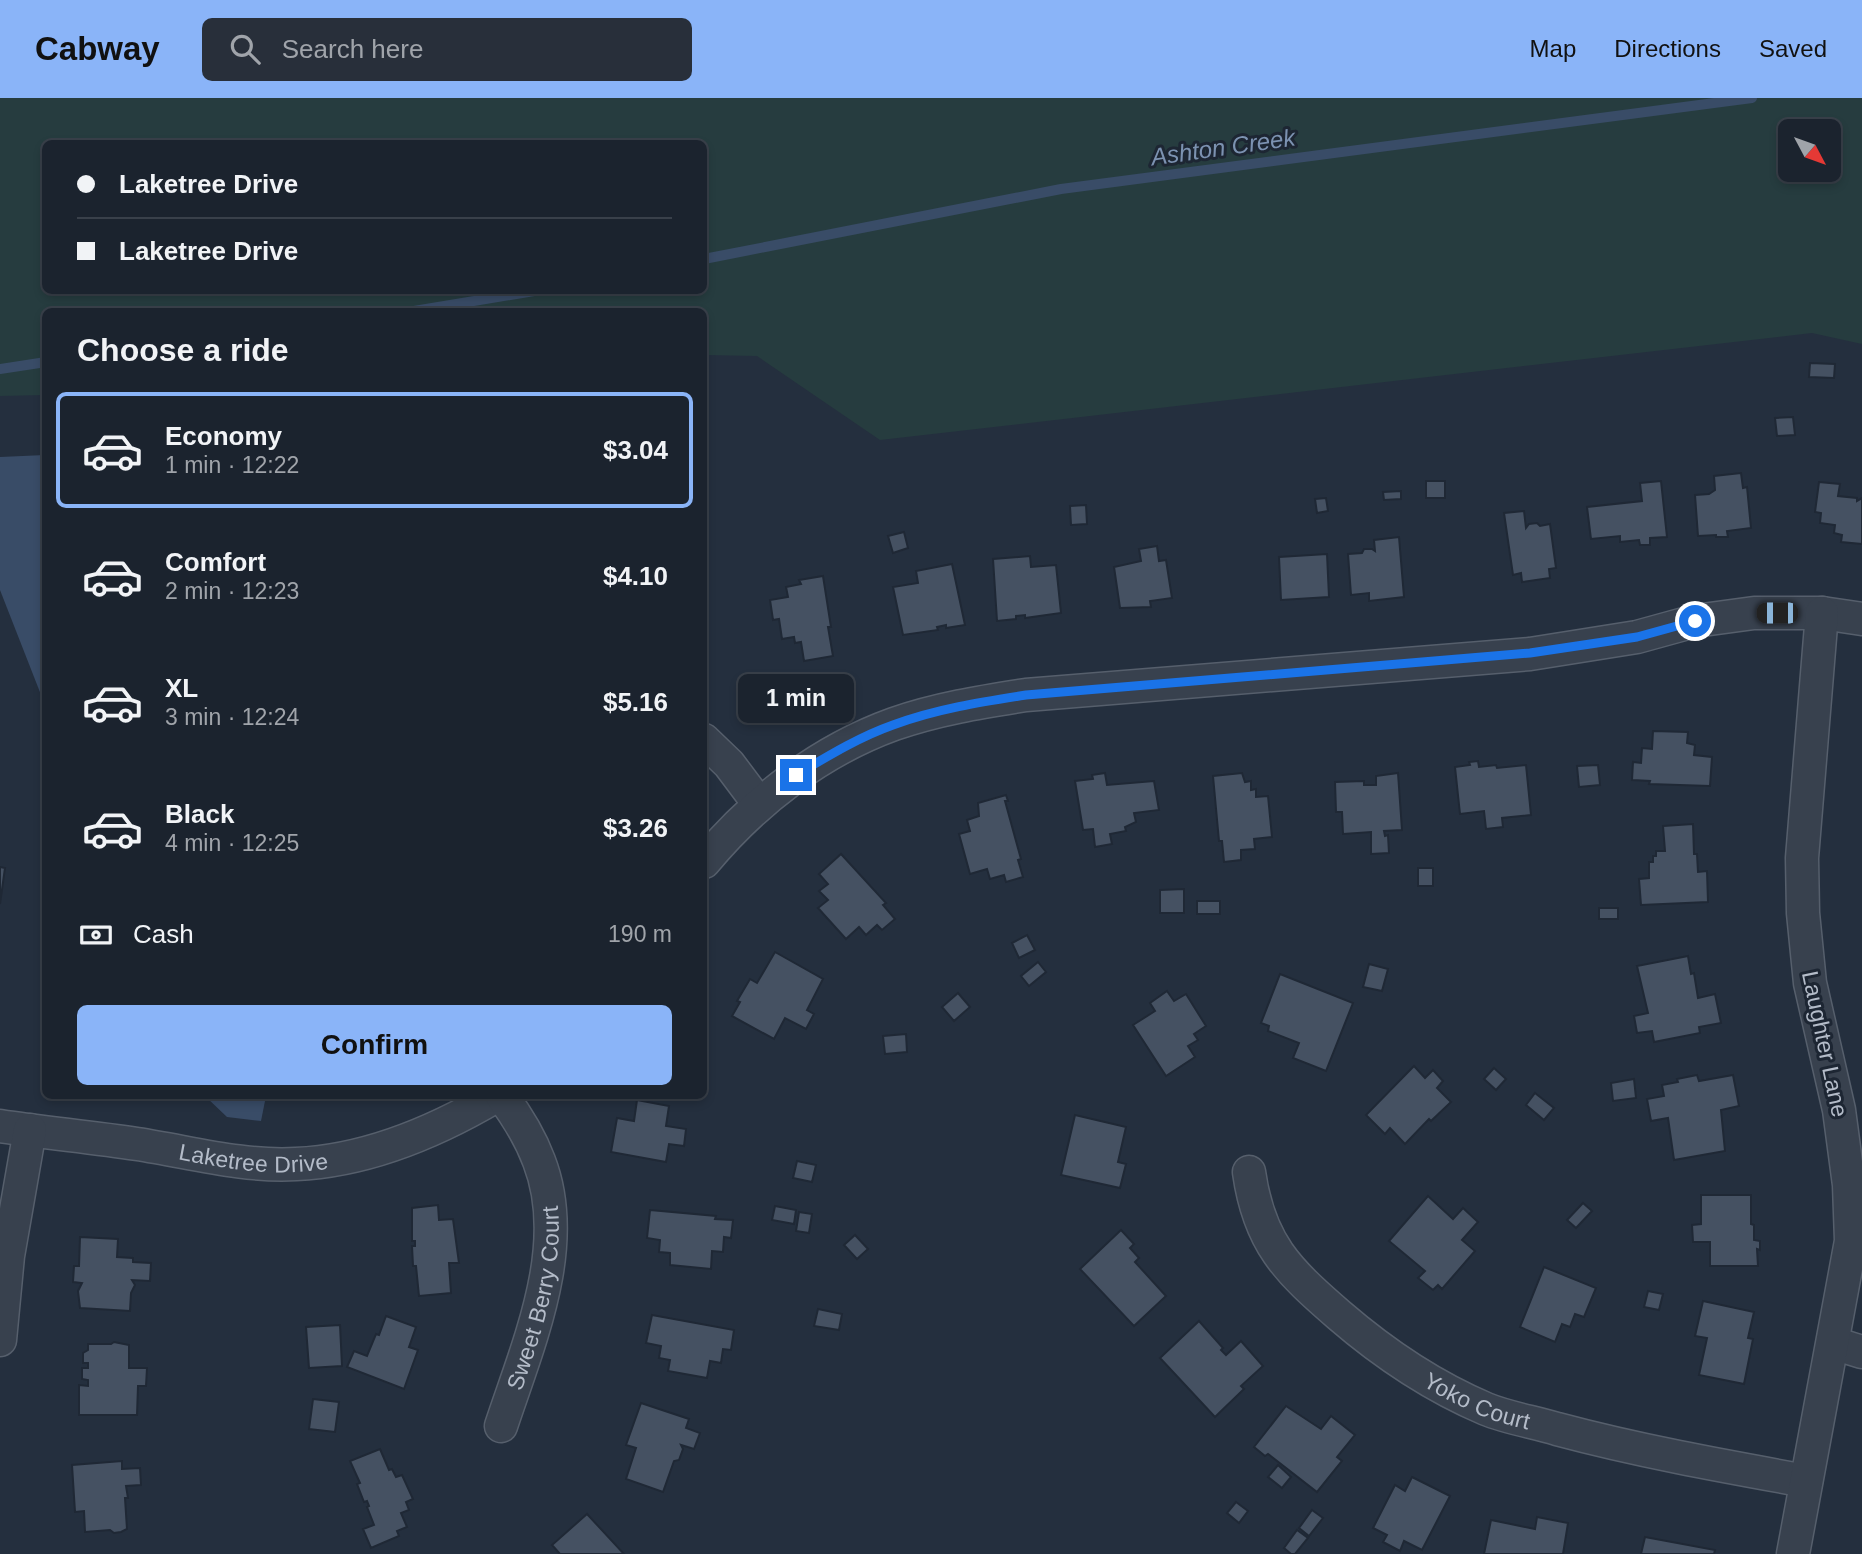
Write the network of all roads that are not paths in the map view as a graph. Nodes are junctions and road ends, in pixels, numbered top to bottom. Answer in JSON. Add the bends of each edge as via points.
{"nodes":[{"id":1,"x":1822,"y":613,"type":"junction"},
{"id":2,"x":1862,"y":619,"type":"edge"},
{"id":3,"x":707,"y":743,"type":"edge"},
{"id":4,"x":759,"y":804,"type":"junction"},
{"id":5,"x":707,"y":858,"type":"edge"},
{"id":6,"x":490,"y":1099,"type":"edge"},
{"id":7,"x":504,"y":1099,"type":"edge"},
{"id":8,"x":15,"y":1128,"type":"edge"},
{"id":9,"x":1852,"y":1130,"type":"edge"},
{"id":10,"x":1249,"y":1172,"type":"dead end"},
{"id":11,"x":0,"y":1340,"type":"edge"},
{"id":12,"x":1848,"y":1348,"type":"edge"},
{"id":13,"x":501,"y":1426,"type":"dead end"},
{"id":14,"x":1806,"y":1480,"type":"junction"},
{"id":15,"x":1793,"y":1554,"type":"edge"}],
"edges":[{"from":1,"to":2,"type":"street"},
{"from":1,"to":4,"type":"street","via":[[1754,613],[1695,621],[1637,637],[1530,653],[1026,695],[959,706],[894,724],[848,744]]},
{"from":1,"to":9,"type":"street","name":"Laughter Lane","via":[[1802,858],[1803,913],[1810,982]]},
{"from":3,"to":4,"type":"street"},
{"from":4,"to":5,"type":"street"},
{"from":6,"to":8,"type":"street","name":"Laketree Drive","via":[[385,1147],[296,1164],[237,1162]]},
{"from":7,"to":13,"type":"street","name":"Sweet Berry Court","via":[[540,1162],[550,1201],[551,1249],[534,1326]]},
{"from":8,"to":11,"type":"street"},
{"from":9,"to":12,"type":"street","name":"Laughter Lane"},
{"from":10,"to":14,"type":"street","name":"Yoko Court","via":[[1265,1233],[1284,1264],[1363,1336],[1423,1377],[1488,1410],[1592,1438]]},
{"from":12,"to":14,"type":"street","name":"Laughter Lane"},
{"from":14,"to":15,"type":"street","name":"Laughter Lane"}]}
